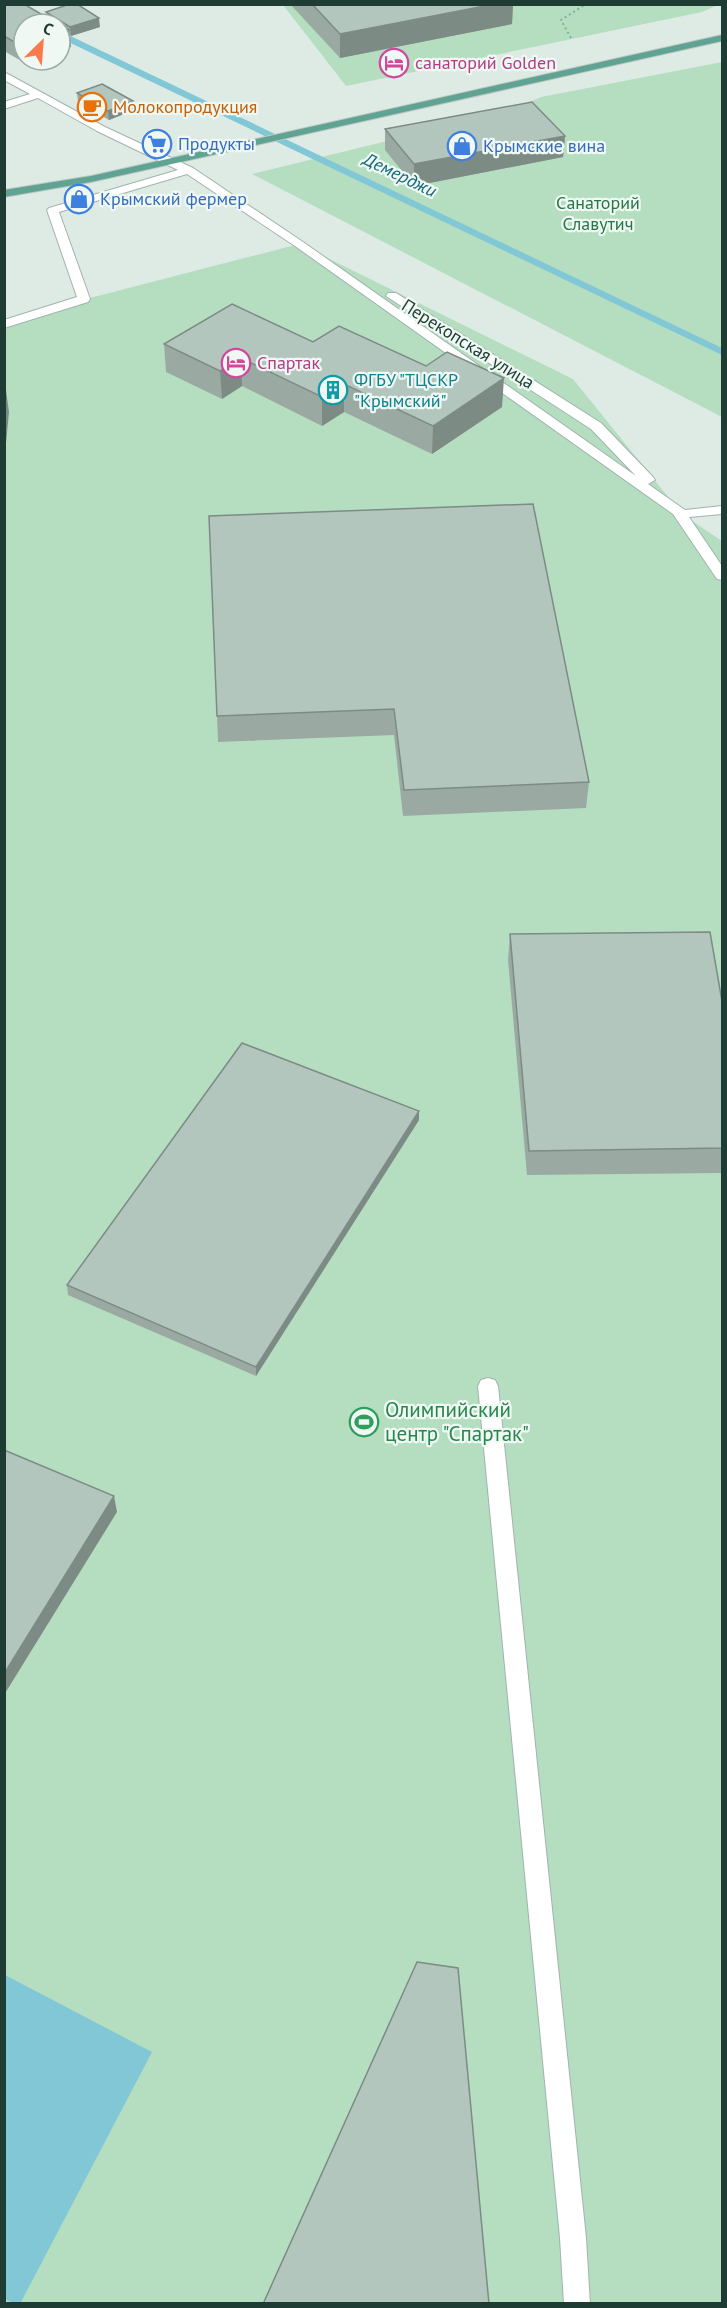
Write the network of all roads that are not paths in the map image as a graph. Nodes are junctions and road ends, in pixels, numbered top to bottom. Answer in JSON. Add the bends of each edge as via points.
{"nodes":[{"id":1,"x":723,"y":38,"type":"edge"},
{"id":2,"x":4,"y":75,"type":"edge"},
{"id":3,"x":39,"y":94,"type":"junction"},
{"id":4,"x":4,"y":106,"type":"edge"},
{"id":5,"x":171,"y":162,"type":"junction"},
{"id":6,"x":189,"y":170,"type":"junction"},
{"id":7,"x":4,"y":194,"type":"edge"},
{"id":8,"x":4,"y":324,"type":"edge"},
{"id":9,"x":723,"y":510,"type":"edge"},
{"id":10,"x":682,"y":514,"type":"junction"},
{"id":11,"x":723,"y":576,"type":"edge"},
{"id":12,"x":488,"y":1386,"type":"dead end"},
{"id":13,"x":577,"y":2304,"type":"edge"}],
"edges":[{"from":1,"to":5,"type":"main road"},
{"from":2,"to":3,"type":"street","name":"Перекопская улица"},
{"from":3,"to":4,"type":"street"},
{"from":3,"to":5,"type":"street","name":"Перекопская улица"},
{"from":5,"to":6,"type":"street","name":"Перекопская улица"},
{"from":5,"to":7,"type":"main road"},
{"from":6,"to":8,"type":"street","via":[[53,210],[84,299]]},
{"from":6,"to":10,"type":"street"},
{"from":6,"to":10,"type":"street","name":"Перекопская улица","via":[[596,426]]},
{"from":9,"to":10,"type":"street"},
{"from":10,"to":11,"type":"street","name":"Перекопская улица"},
{"from":12,"to":13,"type":"street"}]}
